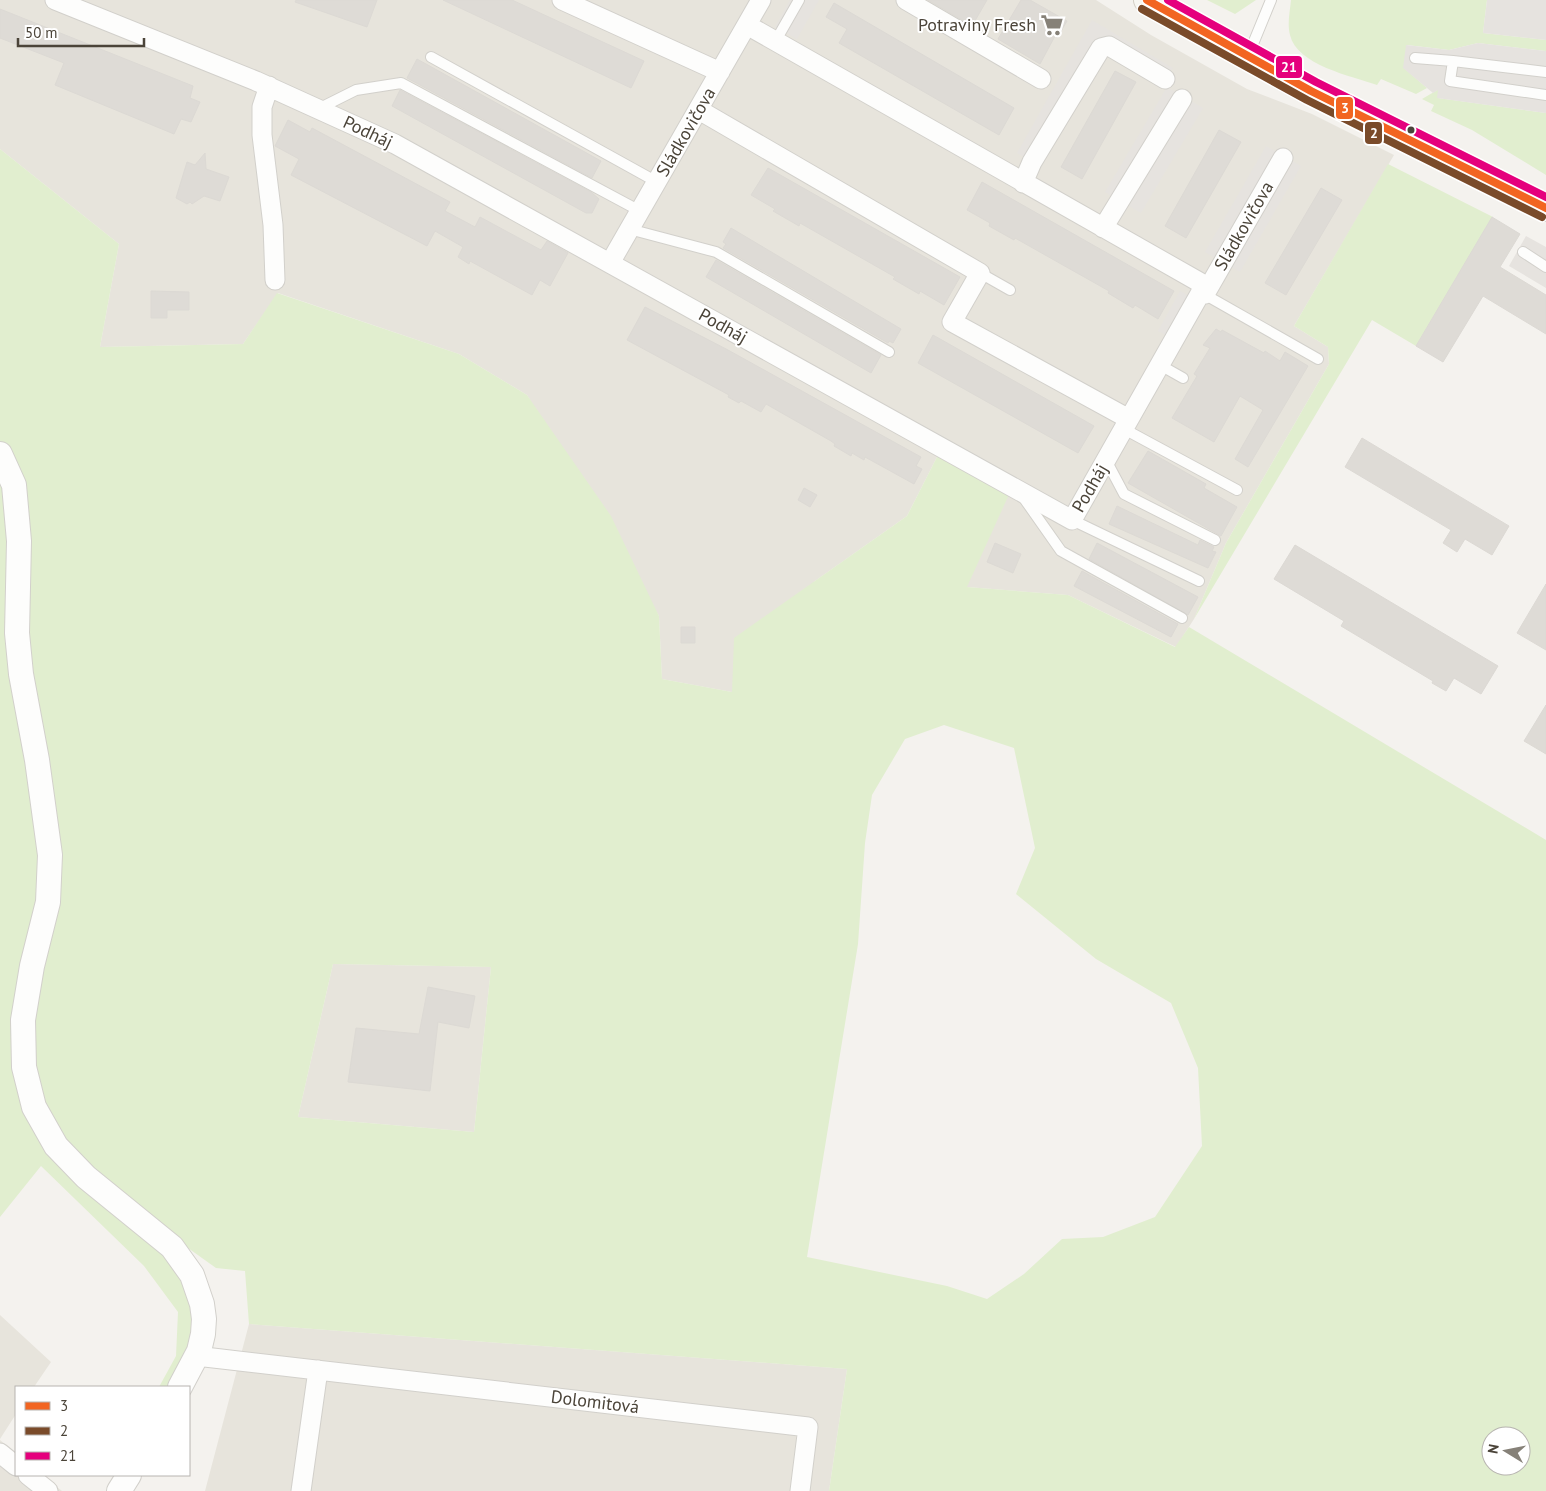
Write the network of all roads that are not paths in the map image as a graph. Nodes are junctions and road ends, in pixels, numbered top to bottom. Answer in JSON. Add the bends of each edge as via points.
{"nodes":[{"id":1,"x":55,"y":0,"type":"edge"},
{"id":2,"x":562,"y":0,"type":"edge"},
{"id":3,"x":761,"y":0,"type":"edge"},
{"id":4,"x":799,"y":0,"type":"edge"},
{"id":5,"x":906,"y":0,"type":"edge"},
{"id":6,"x":1147,"y":0,"type":"edge"},
{"id":7,"x":1271,"y":0,"type":"edge"},
{"id":8,"x":746,"y":26,"type":"junction"},
{"id":9,"x":775,"y":42,"type":"junction"},
{"id":10,"x":431,"y":56,"type":"dead end"},
{"id":11,"x":1248,"y":56,"type":"junction"},
{"id":12,"x":1415,"y":58,"type":"dead end"},
{"id":13,"x":1453,"y":61,"type":"junction"},
{"id":14,"x":720,"y":72,"type":"junction"},
{"id":15,"x":1546,"y":72,"type":"edge"},
{"id":16,"x":1041,"y":78,"type":"dead end"},
{"id":17,"x":1165,"y":79,"type":"dead end"},
{"id":18,"x":269,"y":86,"type":"junction"},
{"id":19,"x":1546,"y":95,"type":"edge"},
{"id":20,"x":1182,"y":99,"type":"dead end"},
{"id":21,"x":318,"y":109,"type":"junction"},
{"id":22,"x":699,"y":110,"type":"junction"},
{"id":23,"x":1283,"y":158,"type":"dead end"},
{"id":24,"x":656,"y":182,"type":"junction"},
{"id":25,"x":1023,"y":182,"type":"junction"},
{"id":26,"x":1546,"y":208,"type":"edge"},
{"id":27,"x":640,"y":211,"type":"junction"},
{"id":28,"x":1103,"y":228,"type":"junction"},
{"id":29,"x":629,"y":229,"type":"junction"},
{"id":30,"x":1523,"y":252,"type":"dead end"},
{"id":31,"x":610,"y":263,"type":"junction"},
{"id":32,"x":1546,"y":267,"type":"edge"},
{"id":33,"x":980,"y":273,"type":"junction"},
{"id":34,"x":276,"y":280,"type":"dead end"},
{"id":35,"x":1010,"y":290,"type":"dead end"},
{"id":36,"x":1203,"y":293,"type":"junction"},
{"id":37,"x":889,"y":352,"type":"dead end"},
{"id":38,"x":1318,"y":359,"type":"dead end"},
{"id":39,"x":1160,"y":365,"type":"junction"},
{"id":40,"x":1182,"y":378,"type":"dead end"},
{"id":41,"x":1127,"y":424,"type":"junction"},
{"id":42,"x":0,"y":454,"type":"edge"},
{"id":43,"x":1106,"y":460,"type":"junction"},
{"id":44,"x":1018,"y":489,"type":"junction"},
{"id":45,"x":1237,"y":490,"type":"dead end"},
{"id":46,"x":1072,"y":520,"type":"junction"},
{"id":47,"x":1214,"y":540,"type":"dead end"},
{"id":48,"x":1199,"y":581,"type":"dead end"},
{"id":49,"x":1182,"y":618,"type":"dead end"},
{"id":50,"x":196,"y":1356,"type":"junction"},
{"id":51,"x":318,"y":1370,"type":"junction"},
{"id":52,"x":181,"y":1386,"type":"edge"},
{"id":53,"x":0,"y":1453,"type":"edge"},
{"id":54,"x":15,"y":1465,"type":"edge"},
{"id":55,"x":29,"y":1476,"type":"edge"},
{"id":56,"x":128,"y":1476,"type":"edge"},
{"id":57,"x":48,"y":1491,"type":"edge"},
{"id":58,"x":120,"y":1491,"type":"edge"},
{"id":59,"x":301,"y":1491,"type":"edge"},
{"id":60,"x":800,"y":1491,"type":"edge"}],
"edges":[{"from":1,"to":18,"type":"street","name":"Podháj"},
{"from":2,"to":14,"type":"street"},
{"from":3,"to":8,"type":"street","name":"Sládkovičova"},
{"from":4,"to":9,"type":"lane"},
{"from":5,"to":16,"type":"street"},
{"from":6,"to":11,"type":"main road"},
{"from":7,"to":11,"type":"lane"},
{"from":8,"to":9,"type":"street"},
{"from":8,"to":14,"type":"street","name":"Sládkovičova"},
{"from":9,"to":25,"type":"street"},
{"from":10,"to":24,"type":"lane"},
{"from":11,"to":26,"type":"main road","via":[[1343,108]]},
{"from":12,"to":13,"type":"lane"},
{"from":13,"to":15,"type":"lane"},
{"from":13,"to":19,"type":"lane","via":[[1450,81]]},
{"from":14,"to":22,"type":"street","name":"Sládkovičova"},
{"from":17,"to":25,"type":"street","via":[[1109,46],[1101,48]]},
{"from":18,"to":21,"type":"street","name":"Podháj"},
{"from":18,"to":34,"type":"street","via":[[262,107],[262,136]]},
{"from":20,"to":28,"type":"street"},
{"from":21,"to":27,"type":"lane","via":[[356,90],[400,83]]},
{"from":21,"to":31,"type":"street","name":"Podháj","via":[[395,144]]},
{"from":22,"to":24,"type":"street","name":"Sládkovičova"},
{"from":22,"to":33,"type":"street"},
{"from":23,"to":36,"type":"street","name":"Sládkovičova"},
{"from":24,"to":27,"type":"street","name":"Sládkovičova"},
{"from":25,"to":28,"type":"street"},
{"from":27,"to":29,"type":"street","name":"Sládkovičova"},
{"from":28,"to":36,"type":"street","via":[[1201,283]]},
{"from":29,"to":31,"type":"street","name":"Sládkovičova"},
{"from":29,"to":37,"type":"lane","via":[[716,252]]},
{"from":30,"to":32,"type":"lane"},
{"from":31,"to":44,"type":"street","name":"Podháj"},
{"from":33,"to":35,"type":"lane"},
{"from":33,"to":41,"type":"street","via":[[952,322]]},
{"from":36,"to":38,"type":"lane"},
{"from":36,"to":39,"type":"street","name":"Podháj"},
{"from":39,"to":40,"type":"lane"},
{"from":39,"to":41,"type":"street","name":"Podháj"},
{"from":41,"to":43,"type":"street","name":"Podháj"},
{"from":41,"to":45,"type":"lane"},
{"from":42,"to":50,"type":"street","via":[[14,485],[19,541],[17,633],[50,855],[48,902],[23,1020],[24,1067],[34,1107],[56,1146],[86,1177],[172,1247],[192,1275],[204,1319]]},
{"from":43,"to":46,"type":"street","name":"Podháj"},
{"from":43,"to":47,"type":"lane","via":[[1124,494]]},
{"from":44,"to":46,"type":"street","name":"Podháj"},
{"from":44,"to":49,"type":"lane","via":[[1061,551]]},
{"from":46,"to":48,"type":"lane"},
{"from":50,"to":51,"type":"street","name":"Dolomitová"},
{"from":50,"to":52,"type":"street"},
{"from":51,"to":59,"type":"street"},
{"from":51,"to":60,"type":"street","name":"Dolomitová","via":[[808,1427]]},
{"from":53,"to":54,"type":"street"},
{"from":55,"to":57,"type":"street"},
{"from":56,"to":58,"type":"street"}]}
